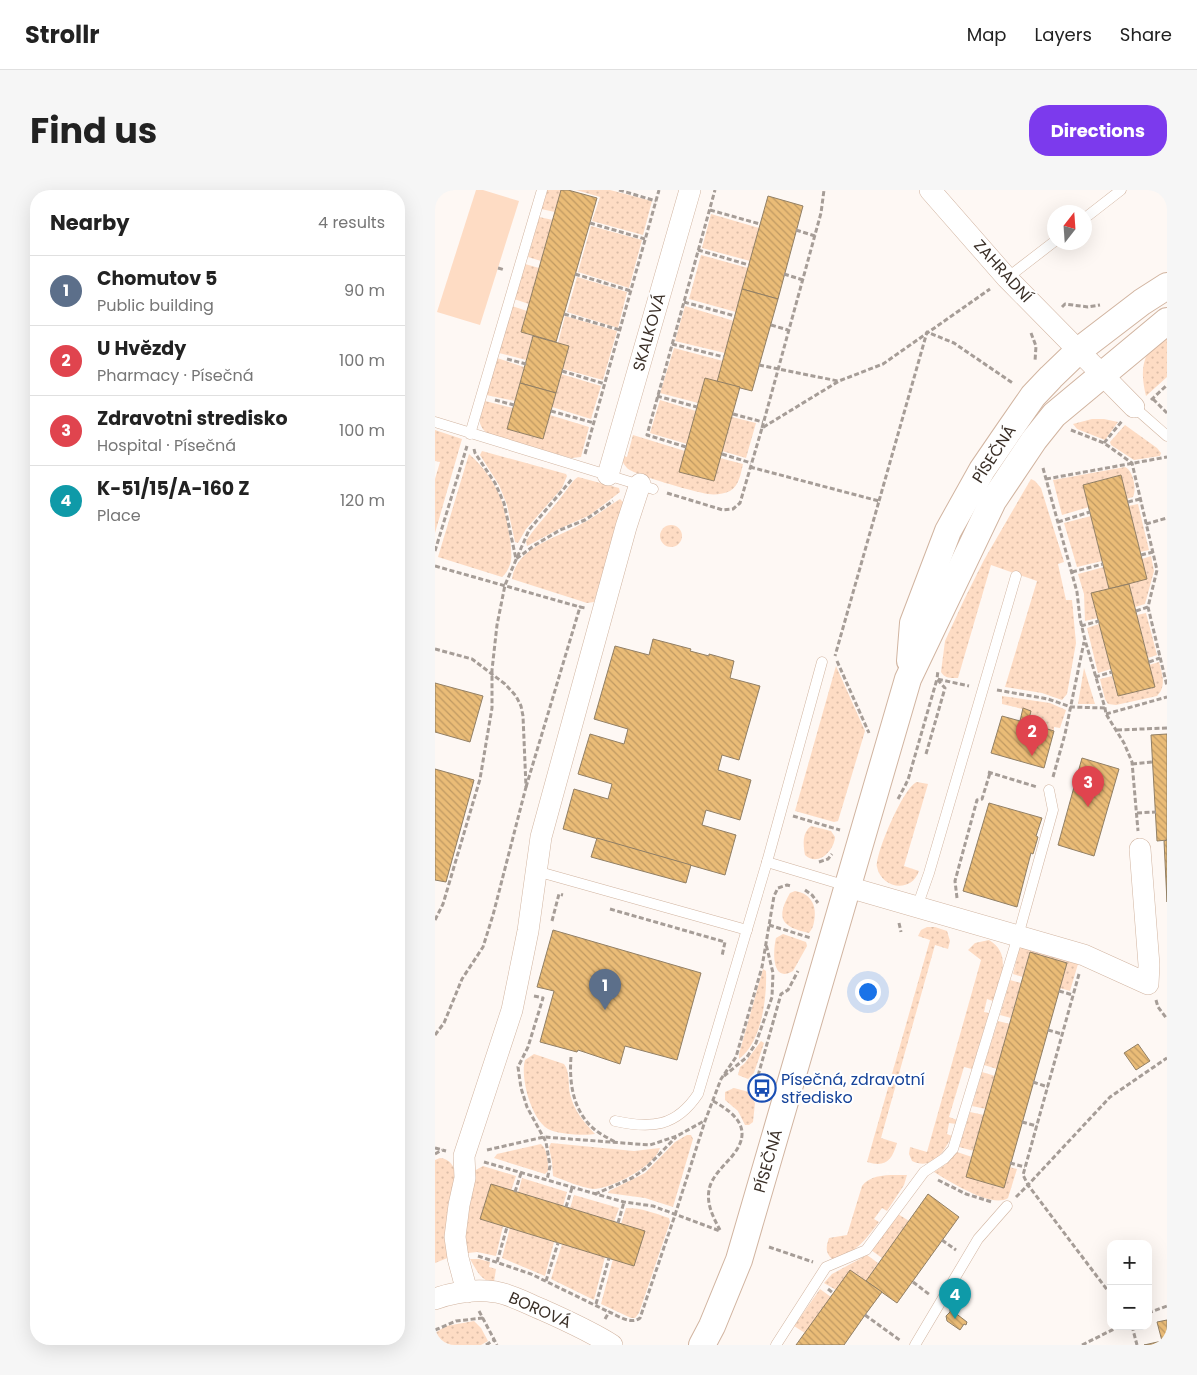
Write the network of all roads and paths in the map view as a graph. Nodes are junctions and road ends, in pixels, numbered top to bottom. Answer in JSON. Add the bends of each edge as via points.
{"nodes":[{"id":1,"x":542,"y":190,"type":"edge"},
{"id":2,"x":621,"y":190,"type":"edge"},
{"id":3,"x":659,"y":190,"type":"edge"},
{"id":4,"x":690,"y":190,"type":"edge"},
{"id":5,"x":715,"y":190,"type":"edge"},
{"id":6,"x":824,"y":190,"type":"edge"},
{"id":7,"x":930,"y":190,"type":"edge"},
{"id":8,"x":1121,"y":190,"type":"edge"},
{"id":9,"x":1163,"y":190,"type":"edge"},
{"id":10,"x":1167,"y":197,"type":"edge"},
{"id":11,"x":656,"y":201,"type":"junction"},
{"id":12,"x":709,"y":210,"type":"junction"},
{"id":13,"x":1092,"y":213,"type":"edge"},
{"id":14,"x":590,"y":223,"type":"dead end"},
{"id":15,"x":761,"y":224,"type":"dead end"},
{"id":16,"x":796,"y":230,"type":"dead end"},
{"id":17,"x":815,"y":236,"type":"junction"},
{"id":18,"x":645,"y":239,"type":"junction"},
{"id":19,"x":1047,"y":247,"type":"edge"},
{"id":20,"x":698,"y":250,"type":"junction"},
{"id":21,"x":749,"y":265,"type":"dead end"},
{"id":22,"x":575,"y":274,"type":"dead end"},
{"id":23,"x":785,"y":274,"type":"dead end"},
{"id":24,"x":1007,"y":278,"type":"junction"},
{"id":25,"x":803,"y":280,"type":"junction"},
{"id":26,"x":1167,"y":286,"type":"edge"},
{"id":27,"x":631,"y":292,"type":"junction"},
{"id":28,"x":684,"y":302,"type":"junction"},
{"id":29,"x":1105,"y":303,"type":"dead end"},
{"id":30,"x":564,"y":314,"type":"dead end"},
{"id":31,"x":735,"y":316,"type":"dead end"},
{"id":32,"x":1048,"y":320,"type":"junction"},
{"id":33,"x":1167,"y":321,"type":"edge"},
{"id":34,"x":771,"y":325,"type":"dead end"},
{"id":35,"x":620,"y":330,"type":"junction"},
{"id":36,"x":788,"y":330,"type":"junction"},
{"id":37,"x":927,"y":332,"type":"junction"},
{"id":38,"x":1031,"y":333,"type":"dead end"},
{"id":39,"x":672,"y":344,"type":"junction"},
{"id":40,"x":1078,"y":351,"type":"junction"},
{"id":41,"x":493,"y":355,"type":"junction"},
{"id":42,"x":724,"y":357,"type":"dead end"},
{"id":43,"x":525,"y":364,"type":"dead end"},
{"id":44,"x":759,"y":365,"type":"dead end"},
{"id":45,"x":777,"y":370,"type":"junction"},
{"id":46,"x":562,"y":371,"type":"dead end"},
{"id":47,"x":1101,"y":375,"type":"junction"},
{"id":48,"x":839,"y":381,"type":"junction"},
{"id":49,"x":605,"y":384,"type":"junction"},
{"id":50,"x":1167,"y":385,"type":"edge"},
{"id":51,"x":657,"y":396,"type":"junction"},
{"id":52,"x":1033,"y":396,"type":"junction"},
{"id":53,"x":481,"y":397,"type":"junction"},
{"id":54,"x":514,"y":405,"type":"dead end"},
{"id":55,"x":697,"y":407,"type":"dead end"},
{"id":56,"x":1134,"y":407,"type":"joint"},
{"id":57,"x":551,"y":411,"type":"dead end"},
{"id":58,"x":1167,"y":413,"type":"edge"},
{"id":59,"x":733,"y":414,"type":"dead end"},
{"id":60,"x":1054,"y":415,"type":"junction"},
{"id":61,"x":435,"y":422,"type":"edge"},
{"id":62,"x":763,"y":422,"type":"junction"},
{"id":63,"x":594,"y":424,"type":"junction"},
{"id":64,"x":762,"y":428,"type":"junction"},
{"id":65,"x":470,"y":434,"type":"junction"},
{"id":66,"x":1167,"y":436,"type":"edge"},
{"id":67,"x":686,"y":447,"type":"dead end"},
{"id":68,"x":722,"y":454,"type":"dead end"},
{"id":69,"x":1167,"y":457,"type":"edge"},
{"id":70,"x":1041,"y":460,"type":"dead end"},
{"id":71,"x":1132,"y":463,"type":"junction"},
{"id":72,"x":751,"y":464,"type":"junction"},
{"id":73,"x":581,"y":467,"type":"junction"},
{"id":74,"x":608,"y":475,"type":"junction"},
{"id":75,"x":1047,"y":479,"type":"junction"},
{"id":76,"x":821,"y":485,"type":"dead end"},
{"id":77,"x":643,"y":490,"type":"junction"},
{"id":78,"x":1141,"y":499,"type":"junction"},
{"id":79,"x":879,"y":500,"type":"dead end"},
{"id":80,"x":1127,"y":502,"type":"dead end"},
{"id":81,"x":1090,"y":512,"type":"dead end"},
{"id":82,"x":1167,"y":518,"type":"edge"},
{"id":83,"x":1058,"y":522,"type":"junction"},
{"id":84,"x":1146,"y":524,"type":"junction"},
{"id":85,"x":435,"y":551,"type":"edge"},
{"id":86,"x":1153,"y":552,"type":"junction"},
{"id":87,"x":1141,"y":555,"type":"dead end"},
{"id":88,"x":515,"y":559,"type":"junction"},
{"id":89,"x":1103,"y":564,"type":"dead end"},
{"id":90,"x":435,"y":566,"type":"edge"},
{"id":91,"x":1071,"y":572,"type":"junction"},
{"id":92,"x":1016,"y":576,"type":"dead end"},
{"id":93,"x":505,"y":585,"type":"junction"},
{"id":94,"x":580,"y":607,"type":"dead end"},
{"id":95,"x":1148,"y":607,"type":"junction"},
{"id":96,"x":1136,"y":611,"type":"dead end"},
{"id":97,"x":1099,"y":621,"type":"dead end"},
{"id":98,"x":1081,"y":626,"type":"junction"},
{"id":99,"x":1085,"y":640,"type":"junction"},
{"id":100,"x":435,"y":649,"type":"edge"},
{"id":101,"x":835,"y":656,"type":"dead end"},
{"id":102,"x":1160,"y":658,"type":"junction"},
{"id":103,"x":822,"y":662,"type":"dead end"},
{"id":104,"x":1149,"y":662,"type":"dead end"},
{"id":105,"x":1111,"y":672,"type":"dead end"},
{"id":106,"x":493,"y":676,"type":"junction"},
{"id":107,"x":1095,"y":677,"type":"junction"},
{"id":108,"x":908,"y":679,"type":"junction"},
{"id":109,"x":1167,"y":686,"type":"edge"},
{"id":110,"x":945,"y":688,"type":"dead end"},
{"id":111,"x":983,"y":688,"type":"junction"},
{"id":112,"x":1167,"y":697,"type":"edge"},
{"id":113,"x":1071,"y":707,"type":"junction"},
{"id":114,"x":1105,"y":708,"type":"junction"},
{"id":115,"x":1106,"y":714,"type":"junction"},
{"id":116,"x":1167,"y":728,"type":"edge"},
{"id":117,"x":1116,"y":730,"type":"junction"},
{"id":118,"x":869,"y":733,"type":"dead end"},
{"id":119,"x":926,"y":754,"type":"dead end"},
{"id":120,"x":1153,"y":762,"type":"dead end"},
{"id":121,"x":1133,"y":764,"type":"junction"},
{"id":122,"x":1049,"y":790,"type":"junction"},
{"id":123,"x":896,"y":803,"type":"dead end"},
{"id":124,"x":1155,"y":812,"type":"dead end"},
{"id":125,"x":1137,"y":813,"type":"junction"},
{"id":126,"x":1140,"y":849,"type":"joint"},
{"id":127,"x":767,"y":862,"type":"junction"},
{"id":128,"x":536,"y":871,"type":"junction"},
{"id":129,"x":848,"y":887,"type":"junction"},
{"id":130,"x":803,"y":889,"type":"dead end"},
{"id":131,"x":569,"y":897,"type":"dead end"},
{"id":132,"x":957,"y":898,"type":"dead end"},
{"id":133,"x":917,"y":907,"type":"junction"},
{"id":134,"x":605,"y":908,"type":"dead end"},
{"id":135,"x":819,"y":911,"type":"dead end"},
{"id":136,"x":435,"y":920,"type":"edge"},
{"id":137,"x":549,"y":929,"type":"dead end"},
{"id":138,"x":747,"y":930,"type":"junction"},
{"id":139,"x":814,"y":932,"type":"dead end"},
{"id":140,"x":1018,"y":936,"type":"junction"},
{"id":141,"x":766,"y":941,"type":"dead end"},
{"id":142,"x":811,"y":944,"type":"dead end"},
{"id":143,"x":1084,"y":955,"type":"junction"},
{"id":144,"x":721,"y":961,"type":"dead end"},
{"id":145,"x":801,"y":966,"type":"dead end"},
{"id":146,"x":1059,"y":991,"type":"dead end"},
{"id":147,"x":527,"y":993,"type":"dead end"},
{"id":148,"x":1073,"y":995,"type":"junction"},
{"id":149,"x":1048,"y":1030,"type":"dead end"},
{"id":150,"x":1062,"y":1034,"type":"junction"},
{"id":151,"x":435,"y":1035,"type":"edge"},
{"id":152,"x":571,"y":1057,"type":"dead end"},
{"id":153,"x":1167,"y":1058,"type":"edge"},
{"id":154,"x":721,"y":1079,"type":"dead end"},
{"id":155,"x":1033,"y":1082,"type":"dead end"},
{"id":156,"x":1047,"y":1086,"type":"junction"},
{"id":157,"x":754,"y":1090,"type":"dead end"},
{"id":158,"x":713,"y":1101,"type":"dead end"},
{"id":159,"x":615,"y":1121,"type":"dead end"},
{"id":160,"x":705,"y":1121,"type":"dead end"},
{"id":161,"x":1022,"y":1122,"type":"dead end"},
{"id":162,"x":1037,"y":1126,"type":"junction"},
{"id":163,"x":677,"y":1136,"type":"junction"},
{"id":164,"x":544,"y":1137,"type":"junction"},
{"id":165,"x":615,"y":1142,"type":"junction"},
{"id":166,"x":435,"y":1148,"type":"edge"},
{"id":167,"x":442,"y":1150,"type":"junction"},
{"id":168,"x":435,"y":1154,"type":"edge"},
{"id":169,"x":463,"y":1156,"type":"junction"},
{"id":170,"x":1011,"y":1163,"type":"dead end"},
{"id":171,"x":1025,"y":1167,"type":"junction"},
{"id":172,"x":521,"y":1172,"type":"junction"},
{"id":173,"x":924,"y":1172,"type":"junction"},
{"id":174,"x":547,"y":1180,"type":"junction"},
{"id":175,"x":1028,"y":1185,"type":"junction"},
{"id":176,"x":572,"y":1188,"type":"junction"},
{"id":177,"x":515,"y":1192,"type":"dead end"},
{"id":178,"x":595,"y":1194,"type":"junction"},
{"id":179,"x":624,"y":1202,"type":"junction"},
{"id":180,"x":1007,"y":1206,"type":"junction"},
{"id":181,"x":566,"y":1207,"type":"dead end"},
{"id":182,"x":675,"y":1215,"type":"junction"},
{"id":183,"x":618,"y":1223,"type":"dead end"},
{"id":184,"x":507,"y":1227,"type":"dead end"},
{"id":185,"x":558,"y":1243,"type":"dead end"},
{"id":186,"x":769,"y":1247,"type":"dead end"},
{"id":187,"x":458,"y":1258,"type":"junction"},
{"id":188,"x":609,"y":1258,"type":"dead end"},
{"id":189,"x":497,"y":1262,"type":"junction"},
{"id":190,"x":826,"y":1267,"type":"junction"},
{"id":191,"x":546,"y":1282,"type":"junction"},
{"id":192,"x":913,"y":1282,"type":"dead end"},
{"id":193,"x":1107,"y":1290,"type":"edge"},
{"id":194,"x":467,"y":1292,"type":"junction"},
{"id":195,"x":435,"y":1299,"type":"edge"},
{"id":196,"x":941,"y":1302,"type":"junction"},
{"id":197,"x":596,"y":1304,"type":"junction"},
{"id":198,"x":1167,"y":1306,"type":"edge"},
{"id":199,"x":609,"y":1312,"type":"junction"},
{"id":200,"x":1152,"y":1312,"type":"edge"},
{"id":201,"x":865,"y":1315,"type":"dead end"},
{"id":202,"x":483,"y":1318,"type":"junction"},
{"id":203,"x":435,"y":1330,"type":"edge"},
{"id":204,"x":1112,"y":1330,"type":"edge"},
{"id":205,"x":1133,"y":1330,"type":"edge"},
{"id":206,"x":494,"y":1340,"type":"junction"},
{"id":207,"x":604,"y":1340,"type":"edge"},
{"id":208,"x":486,"y":1345,"type":"edge"},
{"id":209,"x":497,"y":1345,"type":"edge"},
{"id":210,"x":703,"y":1345,"type":"edge"},
{"id":211,"x":776,"y":1345,"type":"edge"},
{"id":212,"x":907,"y":1345,"type":"edge"},
{"id":213,"x":915,"y":1345,"type":"edge"},
{"id":214,"x":1083,"y":1345,"type":"edge"},
{"id":215,"x":1137,"y":1345,"type":"edge"}],
"edges":[{"from":1,"to":41,"type":"lane"},
{"from":2,"to":11,"type":"path"},
{"from":3,"to":11,"type":"path"},
{"from":4,"to":74,"type":"street","name":"SKALKOVÁ"},
{"from":5,"to":12,"type":"path"},
{"from":6,"to":17,"type":"path"},
{"from":7,"to":24,"type":"street","name":"ZAHRADNÍ"},
{"from":8,"to":13,"type":"lane"},
{"from":9,"to":10,"type":"path"},
{"from":11,"to":18,"type":"path"},
{"from":12,"to":15,"type":"path"},
{"from":12,"to":20,"type":"path"},
{"from":14,"to":18,"type":"path"},
{"from":16,"to":17,"type":"path"},
{"from":17,"to":25,"type":"path"},
{"from":18,"to":27,"type":"path"},
{"from":19,"to":24,"type":"lane"},
{"from":20,"to":21,"type":"path"},
{"from":20,"to":28,"type":"path"},
{"from":22,"to":27,"type":"path"},
{"from":23,"to":25,"type":"path"},
{"from":24,"to":32,"type":"street","name":"ZAHRADNÍ"},
{"from":24,"to":37,"type":"path"},
{"from":25,"to":36,"type":"path"},
{"from":26,"to":40,"type":"street","name":"PÍSEČNÁ"},
{"from":27,"to":35,"type":"path"},
{"from":28,"to":31,"type":"path"},
{"from":28,"to":39,"type":"path"},
{"from":29,"to":32,"type":"path","via":[[1088,307],[1065,304]]},
{"from":30,"to":35,"type":"path"},
{"from":32,"to":38,"type":"path"},
{"from":32,"to":40,"type":"street","name":"ZAHRADNÍ"},
{"from":33,"to":47,"type":"street","name":"PÍSEČNÁ"},
{"from":34,"to":36,"type":"path"},
{"from":35,"to":49,"type":"path"},
{"from":36,"to":45,"type":"path"},
{"from":37,"to":48,"type":"path","via":[[883,364]]},
{"from":37,"to":52,"type":"path","via":[[954,342]]},
{"from":37,"to":79,"type":"path"},
{"from":39,"to":42,"type":"path"},
{"from":39,"to":51,"type":"path"},
{"from":40,"to":47,"type":"street","name":"ZAHRADNÍ"},
{"from":40,"to":52,"type":"street","name":"PÍSEČNÁ"},
{"from":41,"to":43,"type":"path"},
{"from":41,"to":53,"type":"lane"},
{"from":44,"to":45,"type":"path"},
{"from":45,"to":48,"type":"path"},
{"from":45,"to":62,"type":"path"},
{"from":46,"to":49,"type":"path"},
{"from":47,"to":56,"type":"street","name":"ZAHRADNÍ"},
{"from":47,"to":60,"type":"street","name":"PÍSEČNÁ"},
{"from":48,"to":64,"type":"path"},
{"from":49,"to":63,"type":"path"},
{"from":50,"to":58,"type":"path","via":[[1152,399]]},
{"from":51,"to":55,"type":"path"},
{"from":51,"to":67,"type":"path","via":[[647,435]]},
{"from":52,"to":108,"type":"street","name":"PÍSEČNÁ","via":[[982,470],[948,531],[913,623]]},
{"from":53,"to":54,"type":"path"},
{"from":53,"to":65,"type":"lane"},
{"from":56,"to":66,"type":"lane"},
{"from":57,"to":63,"type":"path"},
{"from":59,"to":62,"type":"path"},
{"from":60,"to":71,"type":"path","via":[[1072,430],[1104,443]]},
{"from":60,"to":108,"type":"street","name":"PÍSEČNÁ","via":[[993,502]]},
{"from":61,"to":65,"type":"lane"},
{"from":62,"to":64,"type":"path"},
{"from":63,"to":73,"type":"path"},
{"from":64,"to":72,"type":"path"},
{"from":65,"to":73,"type":"lane"},
{"from":65,"to":85,"type":"path"},
{"from":65,"to":88,"type":"path","via":[[475,453],[504,503]]},
{"from":68,"to":72,"type":"path"},
{"from":69,"to":71,"type":"path"},
{"from":70,"to":75,"type":"path"},
{"from":71,"to":75,"type":"path"},
{"from":71,"to":78,"type":"path"},
{"from":72,"to":76,"type":"path"},
{"from":72,"to":77,"type":"path","via":[[739,503],[733,509],[723,510]]},
{"from":73,"to":74,"type":"lane"},
{"from":73,"to":88,"type":"path","via":[[529,530]]},
{"from":74,"to":77,"type":"lane"},
{"from":75,"to":83,"type":"path"},
{"from":77,"to":88,"type":"path","via":[[625,493],[585,520],[560,530]]},
{"from":77,"to":128,"type":"street","via":[[626,527],[541,836]]},
{"from":78,"to":80,"type":"path"},
{"from":78,"to":84,"type":"path"},
{"from":81,"to":83,"type":"path"},
{"from":82,"to":84,"type":"path"},
{"from":83,"to":91,"type":"path"},
{"from":84,"to":86,"type":"path"},
{"from":86,"to":87,"type":"path"},
{"from":86,"to":95,"type":"path","via":[[1157,570]]},
{"from":88,"to":93,"type":"path"},
{"from":89,"to":91,"type":"path"},
{"from":90,"to":93,"type":"path"},
{"from":91,"to":98,"type":"path"},
{"from":92,"to":111,"type":"lane"},
{"from":93,"to":94,"type":"path"},
{"from":93,"to":106,"type":"path","via":[[497,625]]},
{"from":95,"to":96,"type":"path"},
{"from":95,"to":102,"type":"path"},
{"from":97,"to":98,"type":"path"},
{"from":98,"to":99,"type":"path"},
{"from":99,"to":107,"type":"path"},
{"from":99,"to":113,"type":"path"},
{"from":100,"to":106,"type":"path","via":[[472,659]]},
{"from":101,"to":118,"type":"path"},
{"from":102,"to":104,"type":"path"},
{"from":102,"to":109,"type":"path"},
{"from":103,"to":127,"type":"lane"},
{"from":105,"to":107,"type":"path"},
{"from":106,"to":136,"type":"path","via":[[492,708],[480,779],[443,904]]},
{"from":106,"to":151,"type":"path","via":[[505,684],[521,706],[526,787],[483,947],[462,979],[444,1023]]},
{"from":107,"to":114,"type":"path"},
{"from":108,"to":129,"type":"street","name":"PÍSEČNÁ"},
{"from":110,"to":119,"type":"path"},
{"from":111,"to":113,"type":"path","via":[[1048,699]]},
{"from":111,"to":123,"type":"path","via":[[937,679],[908,780]]},
{"from":111,"to":133,"type":"lane"},
{"from":112,"to":115,"type":"path"},
{"from":113,"to":114,"type":"path"},
{"from":113,"to":122,"type":"path"},
{"from":114,"to":115,"type":"path"},
{"from":115,"to":117,"type":"path"},
{"from":116,"to":117,"type":"path"},
{"from":117,"to":121,"type":"path"},
{"from":120,"to":121,"type":"path"},
{"from":121,"to":125,"type":"path"},
{"from":122,"to":132,"type":"path","via":[[989,772],[982,799],[977,800],[955,881]]},
{"from":122,"to":140,"type":"lane","via":[[1053,810]]},
{"from":124,"to":125,"type":"path"},
{"from":125,"to":126,"type":"path"},
{"from":126,"to":143,"type":"street","via":[[1148,984]]},
{"from":127,"to":129,"type":"lane"},
{"from":127,"to":138,"type":"lane"},
{"from":128,"to":138,"type":"lane"},
{"from":128,"to":169,"type":"street","via":[[512,1010]]},
{"from":129,"to":133,"type":"street"},
{"from":129,"to":210,"type":"street","name":"PÍSEČNÁ","via":[[739,1260]]},
{"from":130,"to":135,"type":"path","via":[[816,899]]},
{"from":131,"to":137,"type":"path","via":[[559,894]]},
{"from":133,"to":140,"type":"street"},
{"from":134,"to":144,"type":"path","via":[[725,942]]},
{"from":138,"to":159,"type":"lane","via":[[703,1082],[694,1101],[669,1122],[635,1126]]},
{"from":139,"to":142,"type":"path"},
{"from":140,"to":143,"type":"street"},
{"from":140,"to":173,"type":"lane","via":[[953,1149]]},
{"from":141,"to":154,"type":"path","via":[[773,973],[772,996],[756,1043],[747,1057]]},
{"from":143,"to":148,"type":"path"},
{"from":145,"to":157,"type":"path","via":[[788,990],[781,994]]},
{"from":146,"to":148,"type":"path"},
{"from":147,"to":164,"type":"path","via":[[543,998],[529,1047],[518,1067],[527,1107]]},
{"from":148,"to":150,"type":"path"},
{"from":149,"to":150,"type":"path"},
{"from":150,"to":156,"type":"path"},
{"from":152,"to":165,"type":"path","via":[[570,1083],[579,1109],[595,1130]]},
{"from":153,"to":175,"type":"path","via":[[1110,1097]]},
{"from":155,"to":156,"type":"path"},
{"from":156,"to":162,"type":"path"},
{"from":158,"to":182,"type":"path","via":[[728,1109],[742,1130],[741,1142],[710,1187],[709,1203],[721,1231]]},
{"from":160,"to":163,"type":"path"},
{"from":161,"to":162,"type":"path"},
{"from":162,"to":171,"type":"path"},
{"from":163,"to":165,"type":"path","via":[[650,1145]]},
{"from":163,"to":178,"type":"path","via":[[632,1178]]},
{"from":164,"to":165,"type":"path"},
{"from":164,"to":169,"type":"path"},
{"from":164,"to":174,"type":"path","via":[[550,1166]]},
{"from":166,"to":167,"type":"path"},
{"from":167,"to":168,"type":"path"},
{"from":167,"to":169,"type":"path"},
{"from":169,"to":172,"type":"path"},
{"from":169,"to":187,"type":"street","via":[[465,1178],[455,1237]]},
{"from":170,"to":171,"type":"path"},
{"from":171,"to":175,"type":"path","via":[[1023,1175]]},
{"from":172,"to":174,"type":"path"},
{"from":172,"to":177,"type":"path"},
{"from":173,"to":180,"type":"path","via":[[966,1194]]},
{"from":173,"to":190,"type":"lane","via":[[866,1250]]},
{"from":174,"to":176,"type":"path"},
{"from":175,"to":180,"type":"path"},
{"from":175,"to":193,"type":"path"},
{"from":176,"to":178,"type":"path"},
{"from":176,"to":181,"type":"path"},
{"from":178,"to":179,"type":"path"},
{"from":179,"to":182,"type":"path","via":[[653,1206]]},
{"from":179,"to":183,"type":"path"},
{"from":180,"to":196,"type":"lane","via":[[977,1239]]},
{"from":182,"to":199,"type":"path","via":[[640,1318],[631,1321]]},
{"from":184,"to":189,"type":"path"},
{"from":185,"to":191,"type":"path"},
{"from":186,"to":190,"type":"path"},
{"from":187,"to":189,"type":"path","via":[[478,1256]]},
{"from":187,"to":194,"type":"street"},
{"from":188,"to":197,"type":"path"},
{"from":189,"to":191,"type":"path"},
{"from":190,"to":211,"type":"lane"},
{"from":191,"to":197,"type":"path"},
{"from":192,"to":196,"type":"path"},
{"from":194,"to":195,"type":"street","name":"BOROVÁ"},
{"from":194,"to":202,"type":"path"},
{"from":194,"to":207,"type":"street","name":"BOROVÁ","via":[[495,1292],[511,1296]]},
{"from":196,"to":213,"type":"lane"},
{"from":197,"to":199,"type":"path"},
{"from":198,"to":200,"type":"path"},
{"from":199,"to":207,"type":"path"},
{"from":201,"to":212,"type":"path"},
{"from":202,"to":203,"type":"path","via":[[456,1321]]},
{"from":202,"to":206,"type":"path"},
{"from":204,"to":214,"type":"path"},
{"from":205,"to":215,"type":"path"},
{"from":206,"to":208,"type":"path"},
{"from":206,"to":209,"type":"path"}]}
